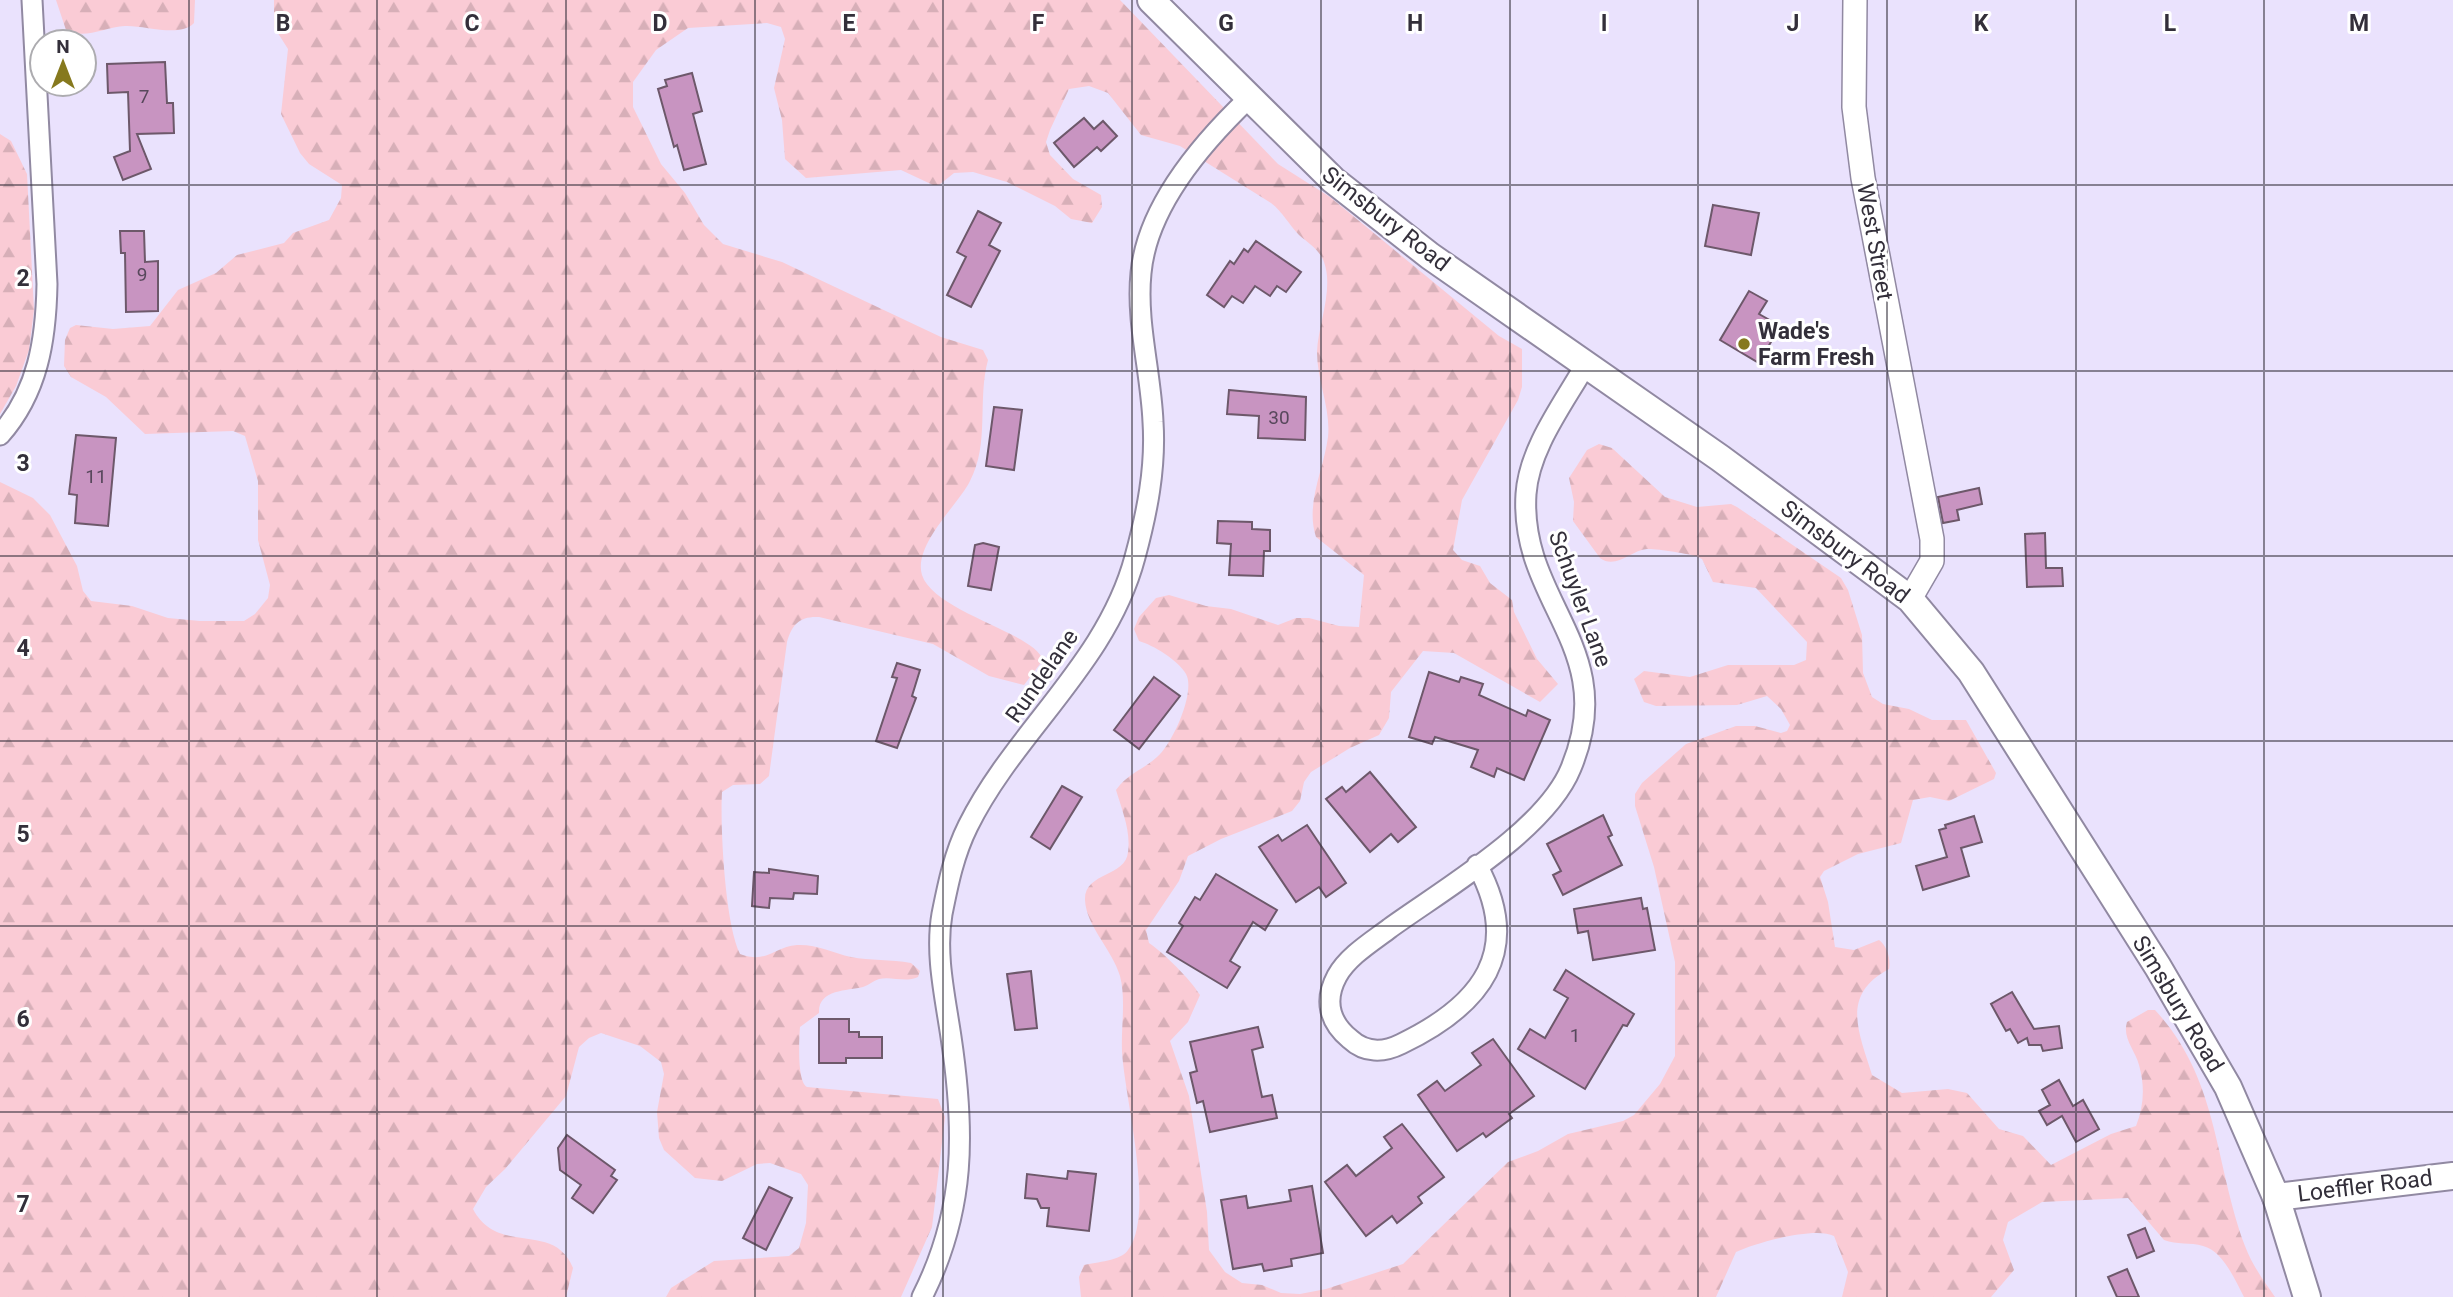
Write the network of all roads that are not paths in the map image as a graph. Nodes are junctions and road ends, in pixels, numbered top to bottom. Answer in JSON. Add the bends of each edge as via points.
{"nodes":[{"id":1,"x":32,"y":0,"type":"edge"},
{"id":2,"x":1151,"y":0,"type":"edge"},
{"id":3,"x":1855,"y":0,"type":"edge"},
{"id":4,"x":1248,"y":99,"type":"junction"},
{"id":5,"x":1586,"y":364,"type":"junction"},
{"id":6,"x":0,"y":435,"type":"edge"},
{"id":7,"x":1910,"y":599,"type":"junction"},
{"id":8,"x":1477,"y":865,"type":"junction"},
{"id":9,"x":2453,"y":1176,"type":"edge"},
{"id":10,"x":2276,"y":1197,"type":"junction"},
{"id":11,"x":922,"y":1297,"type":"edge"},
{"id":12,"x":2306,"y":1297,"type":"edge"}],
"edges":[{"from":1,"to":6,"type":"street","via":[[46,329],[32,383]]},
{"from":2,"to":4,"type":"main road","name":"Simsbury Road"},
{"from":3,"to":7,"type":"street","name":"West Street","via":[[1854,107],[1863,178],[1932,539],[1932,561]]},
{"from":4,"to":5,"type":"main road","name":"Simsbury Road","via":[[1355,197],[1430,256]]},
{"from":4,"to":11,"type":"street","name":"Rundelane","via":[[1190,161],[1168,194],[1147,245],[1140,301],[1154,424],[1152,474],[1134,561],[1115,611],[1093,649],[990,789],[969,824],[952,867],[940,954],[961,1114],[959,1157],[948,1228]]},
{"from":5,"to":7,"type":"main road","name":"Simsbury Road"},
{"from":5,"to":8,"type":"street","name":"Schuyler Lane","via":[[1539,449],[1526,494],[1533,554],[1581,663],[1586,697],[1582,731],[1572,768],[1557,793],[1520,832]]},
{"from":7,"to":10,"type":"main road","name":"Simsbury Road","via":[[1971,672],[2158,967],[2228,1087]]},
{"from":8,"to":8,"type":"street","name":"Schuyler Lane","via":[[1341,970],[1331,992],[1330,1013],[1359,1047],[1380,1051],[1416,1036],[1458,1006],[1487,972],[1498,942],[1497,917],[1492,893]]},
{"from":9,"to":10,"type":"main road","name":"Loeffler Road"},
{"from":10,"to":12,"type":"main road","name":"Simsbury Road"}]}
